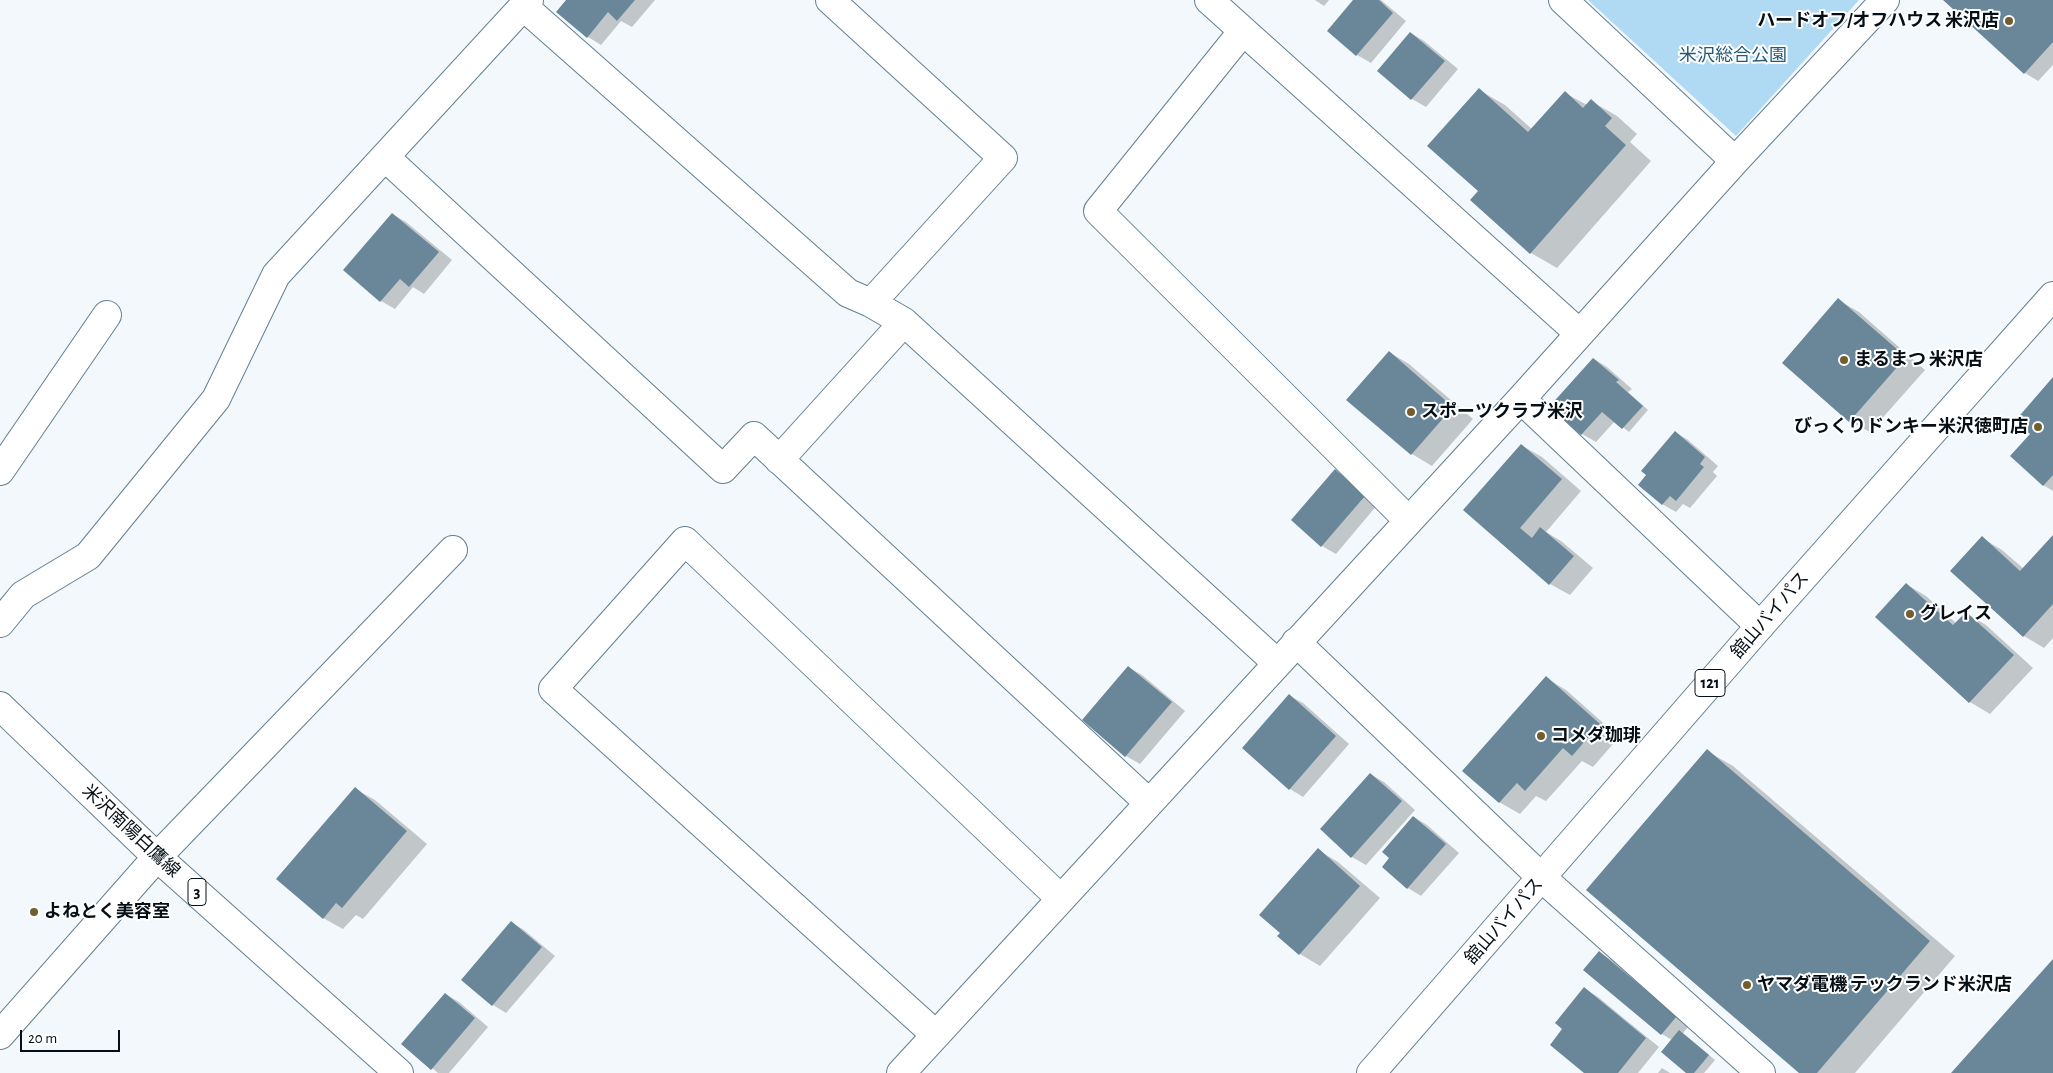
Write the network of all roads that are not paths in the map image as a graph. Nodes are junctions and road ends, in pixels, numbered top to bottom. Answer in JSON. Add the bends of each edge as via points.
{"nodes":[{"id":1,"x":830,"y":0,"type":"edge"},
{"id":2,"x":1209,"y":0,"type":"edge"},
{"id":3,"x":1563,"y":0,"type":"edge"},
{"id":4,"x":1885,"y":0,"type":"edge"},
{"id":5,"x":526,"y":3,"type":"edge"},
{"id":6,"x":1243,"y":31,"type":"junction"},
{"id":7,"x":385,"y":157,"type":"junction"},
{"id":8,"x":1735,"y":161,"type":"junction"},
{"id":9,"x":2053,"y":296,"type":"edge"},
{"id":10,"x":871,"y":303,"type":"junction"},
{"id":11,"x":107,"y":315,"type":"dead end"},
{"id":12,"x":904,"y":322,"type":"junction"},
{"id":13,"x":1579,"y":333,"type":"junction"},
{"id":14,"x":1521,"y":399,"type":"junction"},
{"id":15,"x":779,"y":460,"type":"junction"},
{"id":16,"x":0,"y":471,"type":"edge"},
{"id":17,"x":1408,"y":520,"type":"junction"},
{"id":18,"x":453,"y":550,"type":"dead end"},
{"id":19,"x":0,"y":623,"type":"edge"},
{"id":20,"x":1760,"y":626,"type":"junction"},
{"id":21,"x":1296,"y":642,"type":"junction"},
{"id":22,"x":1277,"y":663,"type":"junction"},
{"id":23,"x":0,"y":706,"type":"edge"},
{"id":24,"x":1148,"y":803,"type":"junction"},
{"id":25,"x":157,"y":856,"type":"junction"},
{"id":26,"x":1542,"y":878,"type":"junction"},
{"id":27,"x":1061,"y":899,"type":"junction"},
{"id":28,"x":0,"y":1035,"type":"edge"},
{"id":29,"x":936,"y":1035,"type":"junction"},
{"id":30,"x":399,"y":1073,"type":"edge"},
{"id":31,"x":901,"y":1073,"type":"edge"},
{"id":32,"x":1371,"y":1073,"type":"edge"},
{"id":33,"x":1761,"y":1073,"type":"edge"}],
"edges":[{"from":1,"to":10,"type":"main road","via":[[1003,158]]},
{"from":2,"to":6,"type":"main road"},
{"from":3,"to":8,"type":"main road"},
{"from":4,"to":8,"type":"main road"},
{"from":5,"to":7,"type":"main road"},
{"from":5,"to":10,"type":"main road","via":[[848,293]]},
{"from":6,"to":13,"type":"main road"},
{"from":6,"to":17,"type":"main road","via":[[1098,211]]},
{"from":7,"to":15,"type":"main road","via":[[723,469],[754,436]]},
{"from":7,"to":19,"type":"main road","via":[[276,275],[216,399],[88,556],[23,595]]},
{"from":8,"to":13,"type":"main road"},
{"from":9,"to":20,"type":"main road","name":"舘山バイパス","number":"121"},
{"from":10,"to":12,"type":"main road"},
{"from":11,"to":16,"type":"main road"},
{"from":12,"to":15,"type":"main road"},
{"from":12,"to":22,"type":"main road"},
{"from":13,"to":14,"type":"main road"},
{"from":14,"to":17,"type":"main road"},
{"from":14,"to":20,"type":"main road"},
{"from":15,"to":24,"type":"main road"},
{"from":17,"to":21,"type":"main road"},
{"from":18,"to":25,"type":"main road"},
{"from":20,"to":26,"type":"main road","name":"舘山バイパス","number":"121"},
{"from":21,"to":22,"type":"main road"},
{"from":21,"to":26,"type":"main road"},
{"from":22,"to":24,"type":"main road"},
{"from":23,"to":25,"type":"main road","name":"米沢南陽白鷹線","number":"3"},
{"from":24,"to":27,"type":"main road"},
{"from":25,"to":28,"type":"main road"},
{"from":25,"to":30,"type":"main road","name":"米沢南陽白鷹線","number":"3"},
{"from":26,"to":32,"type":"main road","name":"舘山バイパス","number":"121"},
{"from":26,"to":33,"type":"main road"},
{"from":27,"to":29,"type":"main road"},
{"from":27,"to":29,"type":"main road","via":[[685,541],[553,689]]},
{"from":29,"to":31,"type":"main road"}]}
